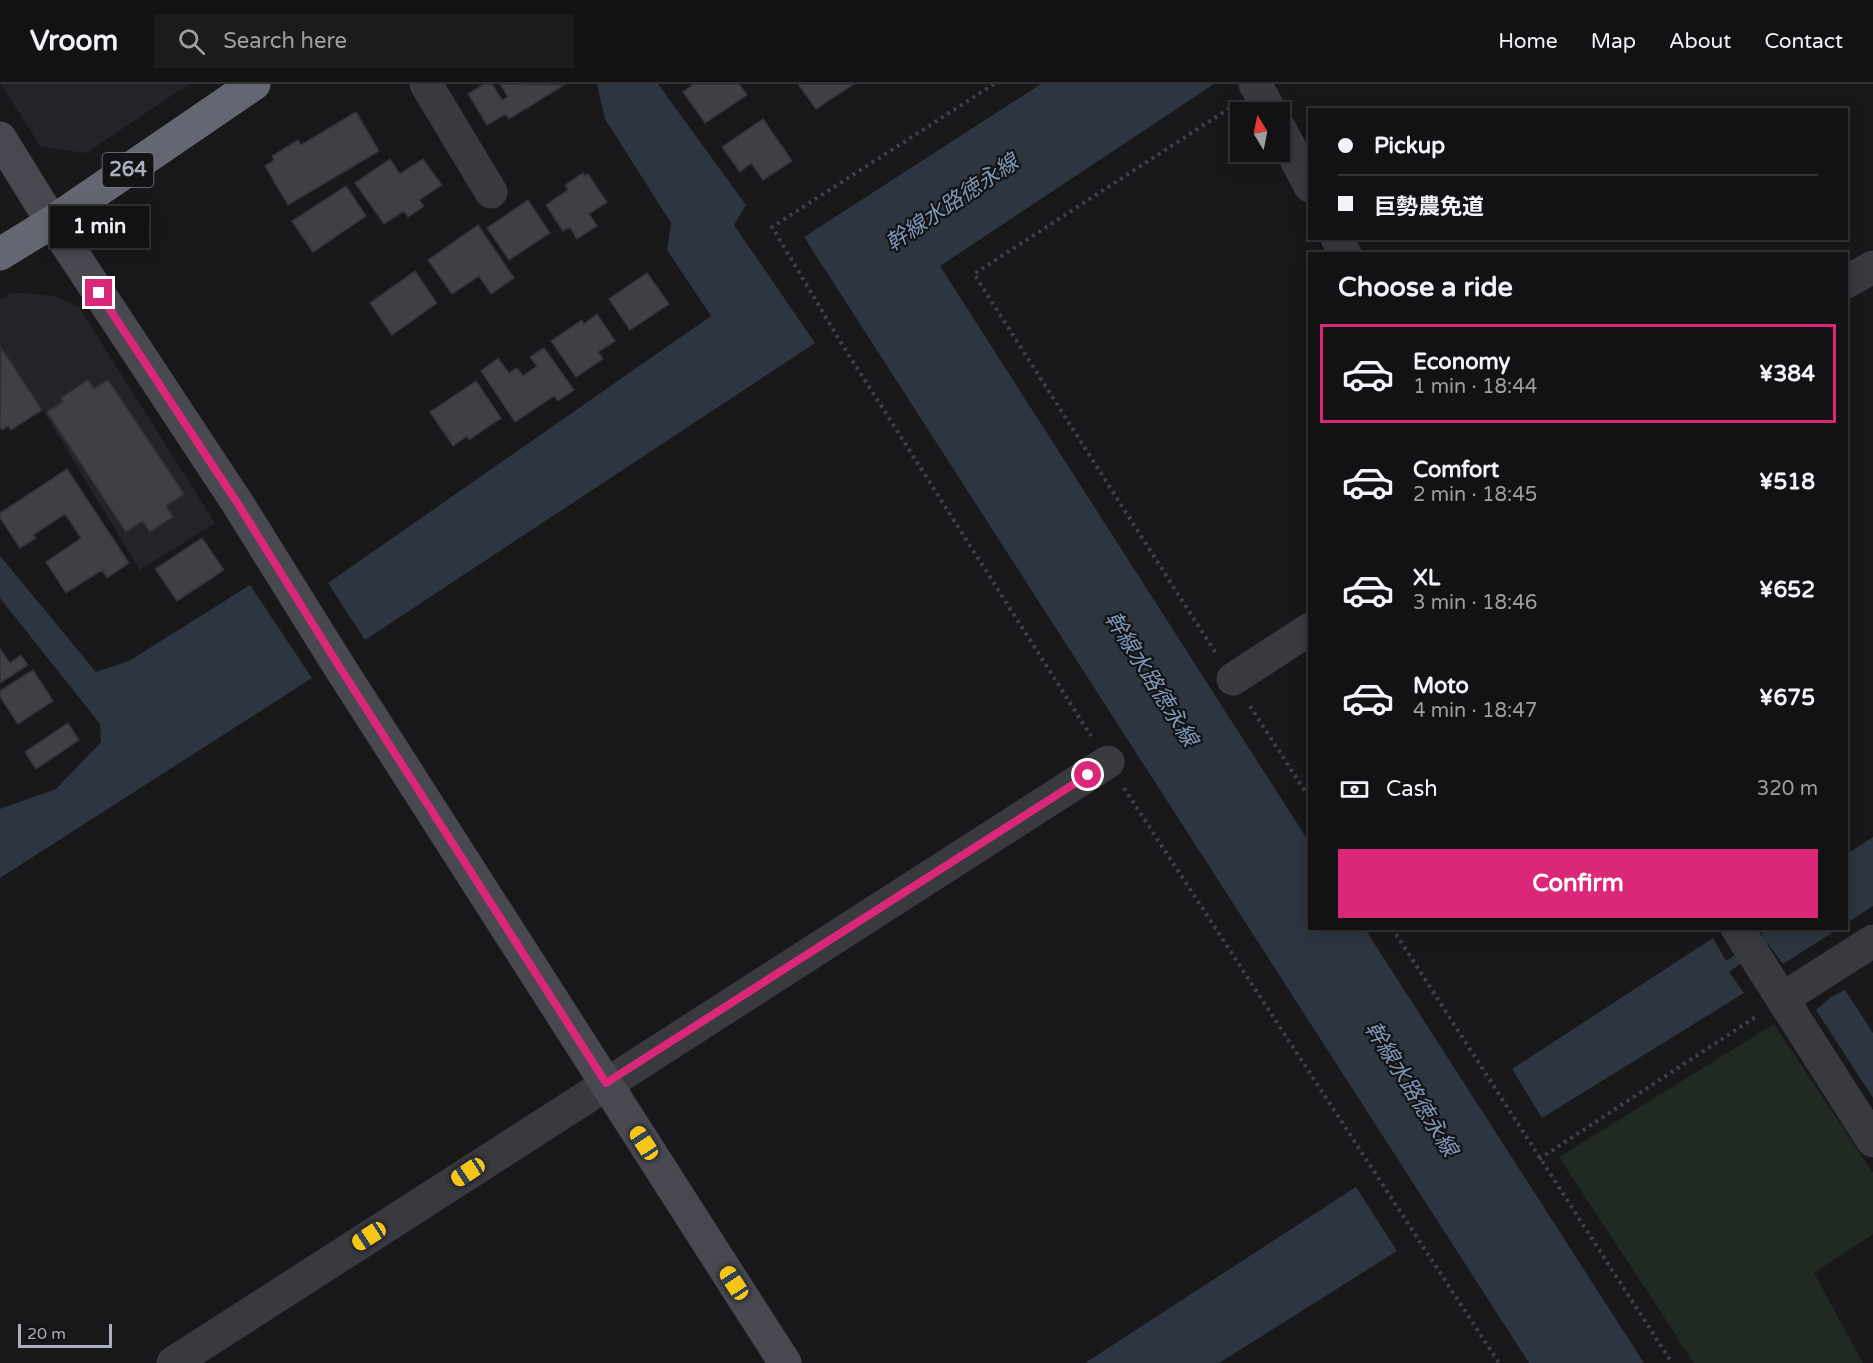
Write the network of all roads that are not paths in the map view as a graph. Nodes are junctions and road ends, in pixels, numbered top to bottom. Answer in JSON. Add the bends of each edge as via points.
{"nodes":[{"id":1,"x":254,"y":84,"type":"edge"},
{"id":2,"x":426,"y":84,"type":"edge"},
{"id":3,"x":0,"y":138,"type":"edge"},
{"id":4,"x":1290,"y":148,"type":"edge"},
{"id":5,"x":1308,"y":182,"type":"edge"},
{"id":6,"x":491,"y":192,"type":"dead end"},
{"id":7,"x":52,"y":222,"type":"junction"},
{"id":8,"x":0,"y":254,"type":"edge"},
{"id":9,"x":1873,"y":267,"type":"edge"},
{"id":10,"x":1848,"y":281,"type":"edge"},
{"id":11,"x":1308,"y":630,"type":"edge"},
{"id":12,"x":1233,"y":679,"type":"road end"},
{"id":13,"x":1107,"y":762,"type":"road end"},
{"id":14,"x":1873,"y":941,"type":"edge"},
{"id":15,"x":1746,"y":943,"type":"edge"},
{"id":16,"x":1782,"y":999,"type":"junction"},
{"id":17,"x":606,"y":1083,"type":"junction"},
{"id":18,"x":1873,"y":1141,"type":"edge"},
{"id":19,"x":172,"y":1363,"type":"edge"},
{"id":20,"x":785,"y":1363,"type":"edge"}],
"edges":[{"from":1,"to":7,"type":"highway","number":"264"},
{"from":2,"to":6,"type":"street"},
{"from":3,"to":7,"type":"street"},
{"from":4,"to":5,"type":"street"},
{"from":7,"to":8,"type":"highway","number":"264"},
{"from":7,"to":17,"type":"street","via":[[238,504]]},
{"from":9,"to":10,"type":"street"},
{"from":11,"to":12,"type":"street"},
{"from":13,"to":17,"type":"street"},
{"from":14,"to":16,"type":"street"},
{"from":15,"to":16,"type":"street"},
{"from":16,"to":18,"type":"street"},
{"from":17,"to":19,"type":"street"},
{"from":17,"to":20,"type":"street"}]}
